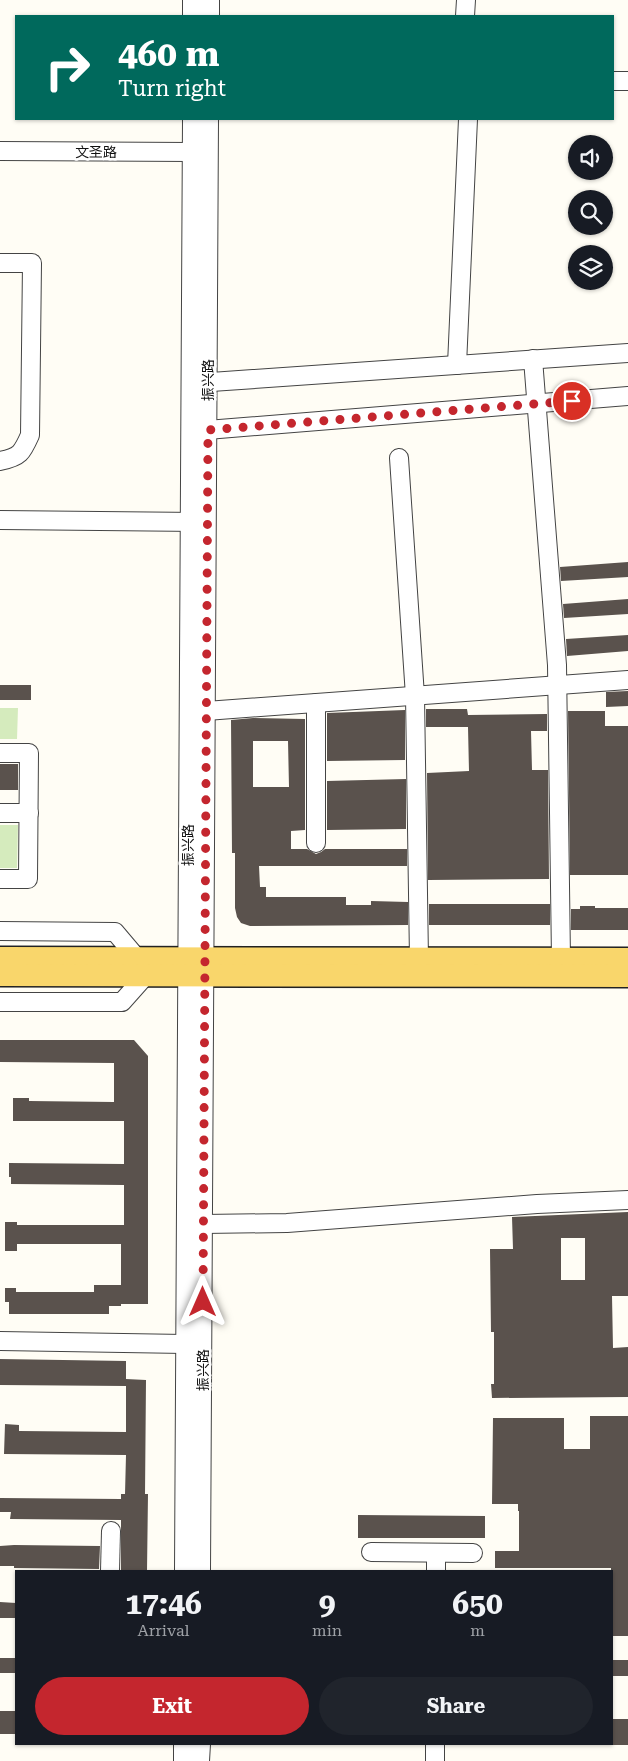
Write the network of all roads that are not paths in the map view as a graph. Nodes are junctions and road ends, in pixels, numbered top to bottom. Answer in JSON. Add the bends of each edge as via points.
{"nodes":[{"id":1,"x":192,"y":0,"type":"edge"},
{"id":2,"x":210,"y":0,"type":"edge"},
{"id":3,"x":466,"y":0,"type":"edge"},
{"id":4,"x":192,"y":15,"type":"edge"},
{"id":5,"x":210,"y":15,"type":"edge"},
{"id":6,"x":465,"y":15,"type":"edge"},
{"id":7,"x":614,"y":81,"type":"edge"},
{"id":8,"x":628,"y":81,"type":"edge"},
{"id":9,"x":192,"y":120,"type":"edge"},
{"id":10,"x":209,"y":120,"type":"edge"},
{"id":11,"x":468,"y":120,"type":"edge"},
{"id":12,"x":0,"y":151,"type":"edge"},
{"id":13,"x":192,"y":152,"type":"junction"},
{"id":14,"x":0,"y":262,"type":"edge"},
{"id":15,"x":628,"y":353,"type":"edge"},
{"id":16,"x":533,"y":359,"type":"junction"},
{"id":17,"x":458,"y":365,"type":"junction"},
{"id":18,"x":211,"y":382,"type":"dead end"},
{"id":19,"x":628,"y":396,"type":"edge"},
{"id":20,"x":537,"y":404,"type":"junction"},
{"id":21,"x":208,"y":430,"type":"junction"},
{"id":22,"x":399,"y":458,"type":"dead end"},
{"id":23,"x":0,"y":461,"type":"edge"},
{"id":24,"x":0,"y":520,"type":"edge"},
{"id":25,"x":198,"y":522,"type":"junction"},
{"id":26,"x":628,"y":680,"type":"edge"},
{"id":27,"x":557,"y":686,"type":"junction"},
{"id":28,"x":416,"y":696,"type":"junction"},
{"id":29,"x":316,"y":703,"type":"junction"},
{"id":30,"x":206,"y":711,"type":"junction"},
{"id":31,"x":0,"y":753,"type":"edge"},
{"id":32,"x":0,"y":813,"type":"edge"},
{"id":33,"x":28,"y":813,"type":"junction"},
{"id":34,"x":316,"y":844,"type":"dead end"},
{"id":35,"x":0,"y":879,"type":"edge"},
{"id":36,"x":0,"y":931,"type":"edge"},
{"id":37,"x":0,"y":958,"type":"edge"},
{"id":38,"x":419,"y":959,"type":"junction"},
{"id":39,"x":561,"y":959,"type":"junction"},
{"id":40,"x":628,"y":959,"type":"edge"},
{"id":41,"x":142,"y":967,"type":"junction"},
{"id":42,"x":196,"y":967,"type":"junction"},
{"id":43,"x":0,"y":975,"type":"edge"},
{"id":44,"x":628,"y":976,"type":"edge"},
{"id":45,"x":0,"y":1002,"type":"edge"},
{"id":46,"x":628,"y":1200,"type":"edge"},
{"id":47,"x":203,"y":1224,"type":"junction"},
{"id":48,"x":0,"y":1341,"type":"edge"},
{"id":49,"x":185,"y":1344,"type":"junction"},
{"id":50,"x":111,"y":1531,"type":"dead end"},
{"id":51,"x":371,"y":1552,"type":"dead end"},
{"id":52,"x":436,"y":1553,"type":"junction"},
{"id":53,"x":473,"y":1553,"type":"dead end"},
{"id":54,"x":110,"y":1570,"type":"edge"},
{"id":55,"x":184,"y":1570,"type":"edge"},
{"id":56,"x":202,"y":1570,"type":"edge"},
{"id":57,"x":436,"y":1570,"type":"edge"},
{"id":58,"x":183,"y":1745,"type":"edge"},
{"id":59,"x":200,"y":1745,"type":"edge"},
{"id":60,"x":435,"y":1745,"type":"edge"},
{"id":61,"x":183,"y":1761,"type":"edge"},
{"id":62,"x":200,"y":1761,"type":"edge"},
{"id":63,"x":435,"y":1761,"type":"edge"}],
"edges":[{"from":1,"to":4,"type":"street"},
{"from":2,"to":5,"type":"street"},
{"from":3,"to":6,"type":"street"},
{"from":7,"to":8,"type":"street"},
{"from":9,"to":13,"type":"street","name":"振兴路"},
{"from":10,"to":21,"type":"street","name":"振兴路"},
{"from":11,"to":17,"type":"street"},
{"from":12,"to":13,"type":"street","name":"文圣路"},
{"from":13,"to":25,"type":"street","name":"振兴路"},
{"from":14,"to":23,"type":"street","via":[[32,263],[30,435],[22,453]]},
{"from":15,"to":16,"type":"street"},
{"from":16,"to":17,"type":"street"},
{"from":16,"to":20,"type":"street"},
{"from":17,"to":18,"type":"street"},
{"from":19,"to":20,"type":"street"},
{"from":20,"to":21,"type":"street"},
{"from":20,"to":27,"type":"street"},
{"from":21,"to":25,"type":"street","name":"振兴路"},
{"from":22,"to":28,"type":"street"},
{"from":24,"to":25,"type":"street"},
{"from":25,"to":30,"type":"street","name":"振兴路"},
{"from":25,"to":42,"type":"street","name":"振兴路"},
{"from":26,"to":27,"type":"street"},
{"from":27,"to":28,"type":"street"},
{"from":27,"to":39,"type":"street"},
{"from":28,"to":29,"type":"street"},
{"from":28,"to":38,"type":"street"},
{"from":29,"to":30,"type":"street"},
{"from":29,"to":34,"type":"street"},
{"from":30,"to":42,"type":"street","name":"振兴路"},
{"from":31,"to":33,"type":"street","via":[[29,753]]},
{"from":32,"to":33,"type":"street"},
{"from":33,"to":35,"type":"street","via":[[28,880]]},
{"from":36,"to":41,"type":"street","via":[[115,932]]},
{"from":37,"to":41,"type":"main road"},
{"from":38,"to":39,"type":"main road"},
{"from":38,"to":42,"type":"main road"},
{"from":39,"to":40,"type":"main road"},
{"from":41,"to":42,"type":"main road"},
{"from":41,"to":43,"type":"main road"},
{"from":41,"to":45,"type":"street","via":[[122,1002]]},
{"from":42,"to":44,"type":"main road"},
{"from":42,"to":47,"type":"street","name":"振兴路"},
{"from":42,"to":49,"type":"street","name":"振兴路"},
{"from":46,"to":47,"type":"street","via":[[287,1223]]},
{"from":47,"to":56,"type":"street","name":"振兴路"},
{"from":48,"to":49,"type":"street"},
{"from":49,"to":55,"type":"street","name":"振兴路"},
{"from":50,"to":54,"type":"street"},
{"from":51,"to":52,"type":"street"},
{"from":52,"to":53,"type":"street"},
{"from":52,"to":57,"type":"street"},
{"from":58,"to":61,"type":"street"},
{"from":59,"to":62,"type":"street"},
{"from":60,"to":63,"type":"street"}]}
